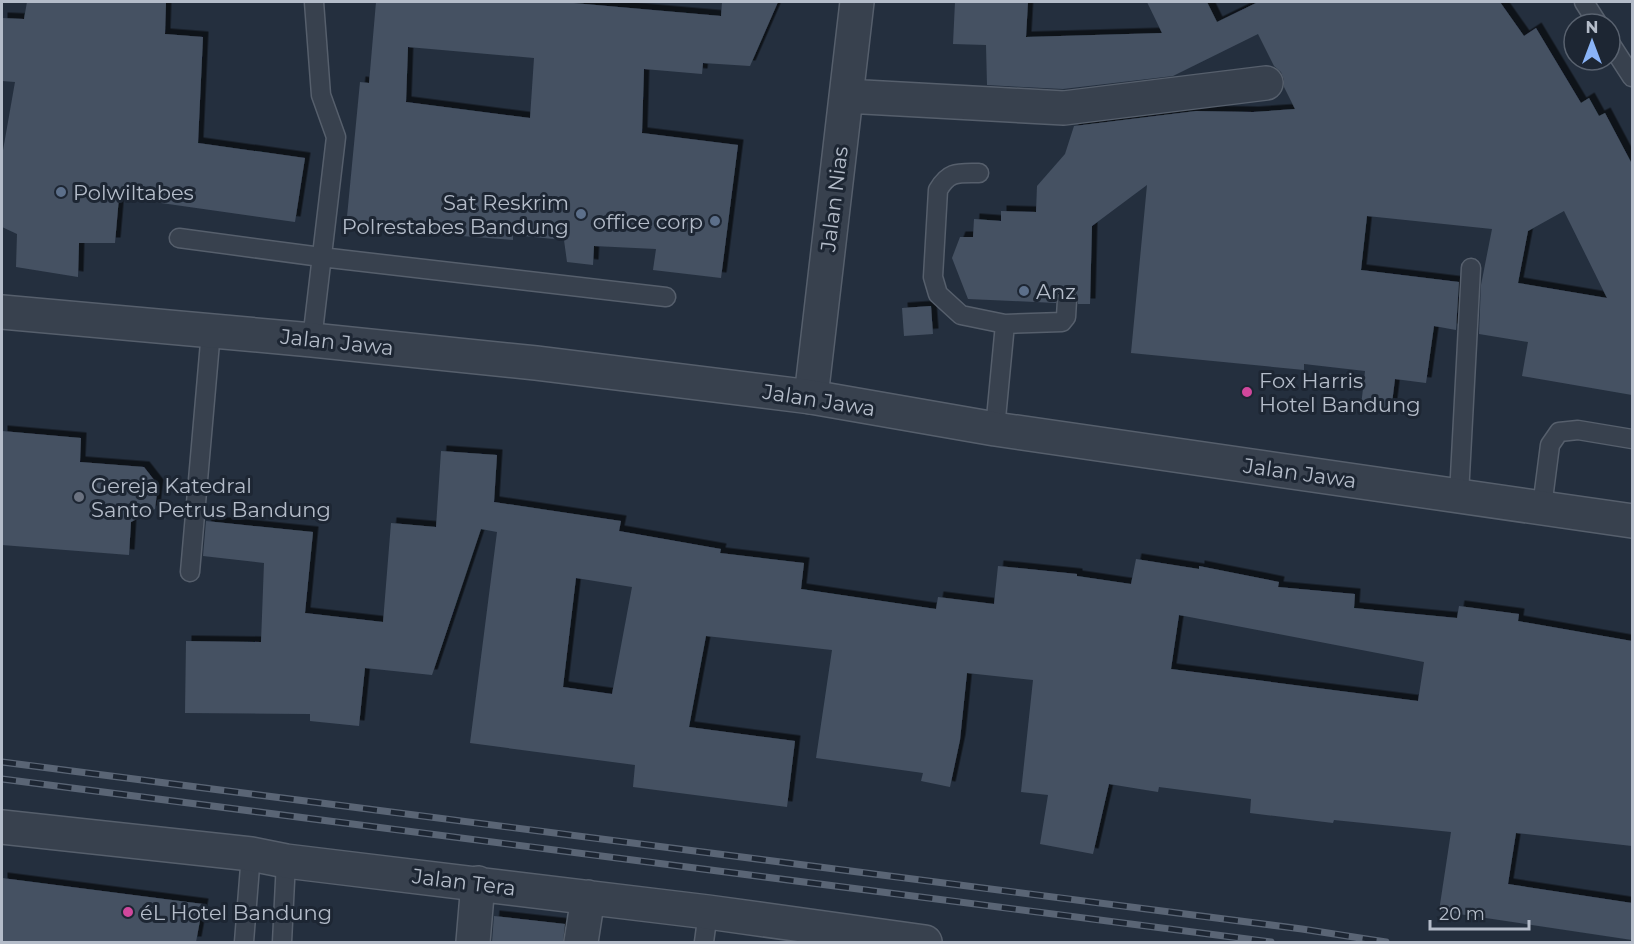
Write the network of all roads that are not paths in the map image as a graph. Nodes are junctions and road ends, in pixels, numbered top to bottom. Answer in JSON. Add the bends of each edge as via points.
{"nodes":[{"id":1,"x":314,"y":2,"type":"edge"},
{"id":2,"x":857,"y":2,"type":"edge"},
{"id":3,"x":1622,"y":62,"type":"edge"},
{"id":4,"x":1632,"y":77,"type":"edge"},
{"id":5,"x":1266,"y":83,"type":"dead end"},
{"id":6,"x":846,"y":96,"type":"junction"},
{"id":7,"x":979,"y":173,"type":"dead end"},
{"id":8,"x":179,"y":238,"type":"dead end"},
{"id":9,"x":321,"y":257,"type":"junction"},
{"id":10,"x":1471,"y":268,"type":"dead end"},
{"id":11,"x":666,"y":297,"type":"dead end"},
{"id":12,"x":1067,"y":300,"type":"dead end"},
{"id":13,"x":2,"y":312,"type":"edge"},
{"id":14,"x":1005,"y":324,"type":"junction"},
{"id":15,"x":211,"y":331,"type":"junction"},
{"id":16,"x":312,"y":339,"type":"junction"},
{"id":17,"x":811,"y":397,"type":"junction"},
{"id":18,"x":995,"y":429,"type":"junction"},
{"id":19,"x":1632,"y":440,"type":"edge"},
{"id":20,"x":1459,"y":495,"type":"junction"},
{"id":21,"x":1542,"y":507,"type":"junction"},
{"id":22,"x":1632,"y":521,"type":"edge"},
{"id":23,"x":190,"y":572,"type":"dead end"},
{"id":24,"x":2,"y":827,"type":"edge"},
{"id":25,"x":251,"y":854,"type":"junction"},
{"id":26,"x":286,"y":861,"type":"junction"},
{"id":27,"x":478,"y":883,"type":"junction"},
{"id":28,"x":588,"y":897,"type":"junction"},
{"id":29,"x":706,"y":927,"type":"edge"},
{"id":30,"x":244,"y":942,"type":"edge"},
{"id":31,"x":282,"y":942,"type":"edge"},
{"id":32,"x":473,"y":942,"type":"edge"},
{"id":33,"x":581,"y":942,"type":"edge"},
{"id":34,"x":925,"y":942,"type":"edge"}],
"edges":[{"from":1,"to":9,"type":"lane","via":[[321,95],[336,137]]},
{"from":2,"to":6,"type":"street","name":"Jalan Nias"},
{"from":3,"to":4,"type":"lane"},
{"from":5,"to":6,"type":"street","via":[[1064,108]]},
{"from":6,"to":17,"type":"street","name":"Jalan Nias"},
{"from":7,"to":14,"type":"lane","via":[[956,173],[944,179],[938,190],[933,277],[938,294],[961,315]]},
{"from":8,"to":9,"type":"lane"},
{"from":9,"to":11,"type":"lane"},
{"from":9,"to":16,"type":"lane"},
{"from":10,"to":20,"type":"lane"},
{"from":12,"to":14,"type":"lane","via":[[1062,322]]},
{"from":13,"to":15,"type":"street","name":"Jalan Jawa"},
{"from":14,"to":18,"type":"lane"},
{"from":15,"to":16,"type":"street","name":"Jalan Jawa"},
{"from":15,"to":23,"type":"lane"},
{"from":16,"to":17,"type":"street","name":"Jalan Jawa"},
{"from":17,"to":18,"type":"street","name":"Jalan Jawa"},
{"from":18,"to":20,"type":"street","name":"Jalan Jawa"},
{"from":19,"to":21,"type":"lane","via":[[1578,430],[1559,432],[1550,445]]},
{"from":20,"to":21,"type":"street","name":"Jalan Jawa"},
{"from":21,"to":22,"type":"street","name":"Jalan Jawa"},
{"from":24,"to":25,"type":"street","name":"Jalan Tera"},
{"from":25,"to":26,"type":"street","name":"Jalan Tera"},
{"from":25,"to":30,"type":"lane"},
{"from":26,"to":27,"type":"street","name":"Jalan Tera"},
{"from":26,"to":31,"type":"lane"},
{"from":27,"to":28,"type":"street","name":"Jalan Tera"},
{"from":27,"to":32,"type":"street"},
{"from":28,"to":29,"type":"street","name":"Jalan Tera"},
{"from":28,"to":33,"type":"street"},
{"from":29,"to":34,"type":"street","name":"Jalan Tera"}]}
